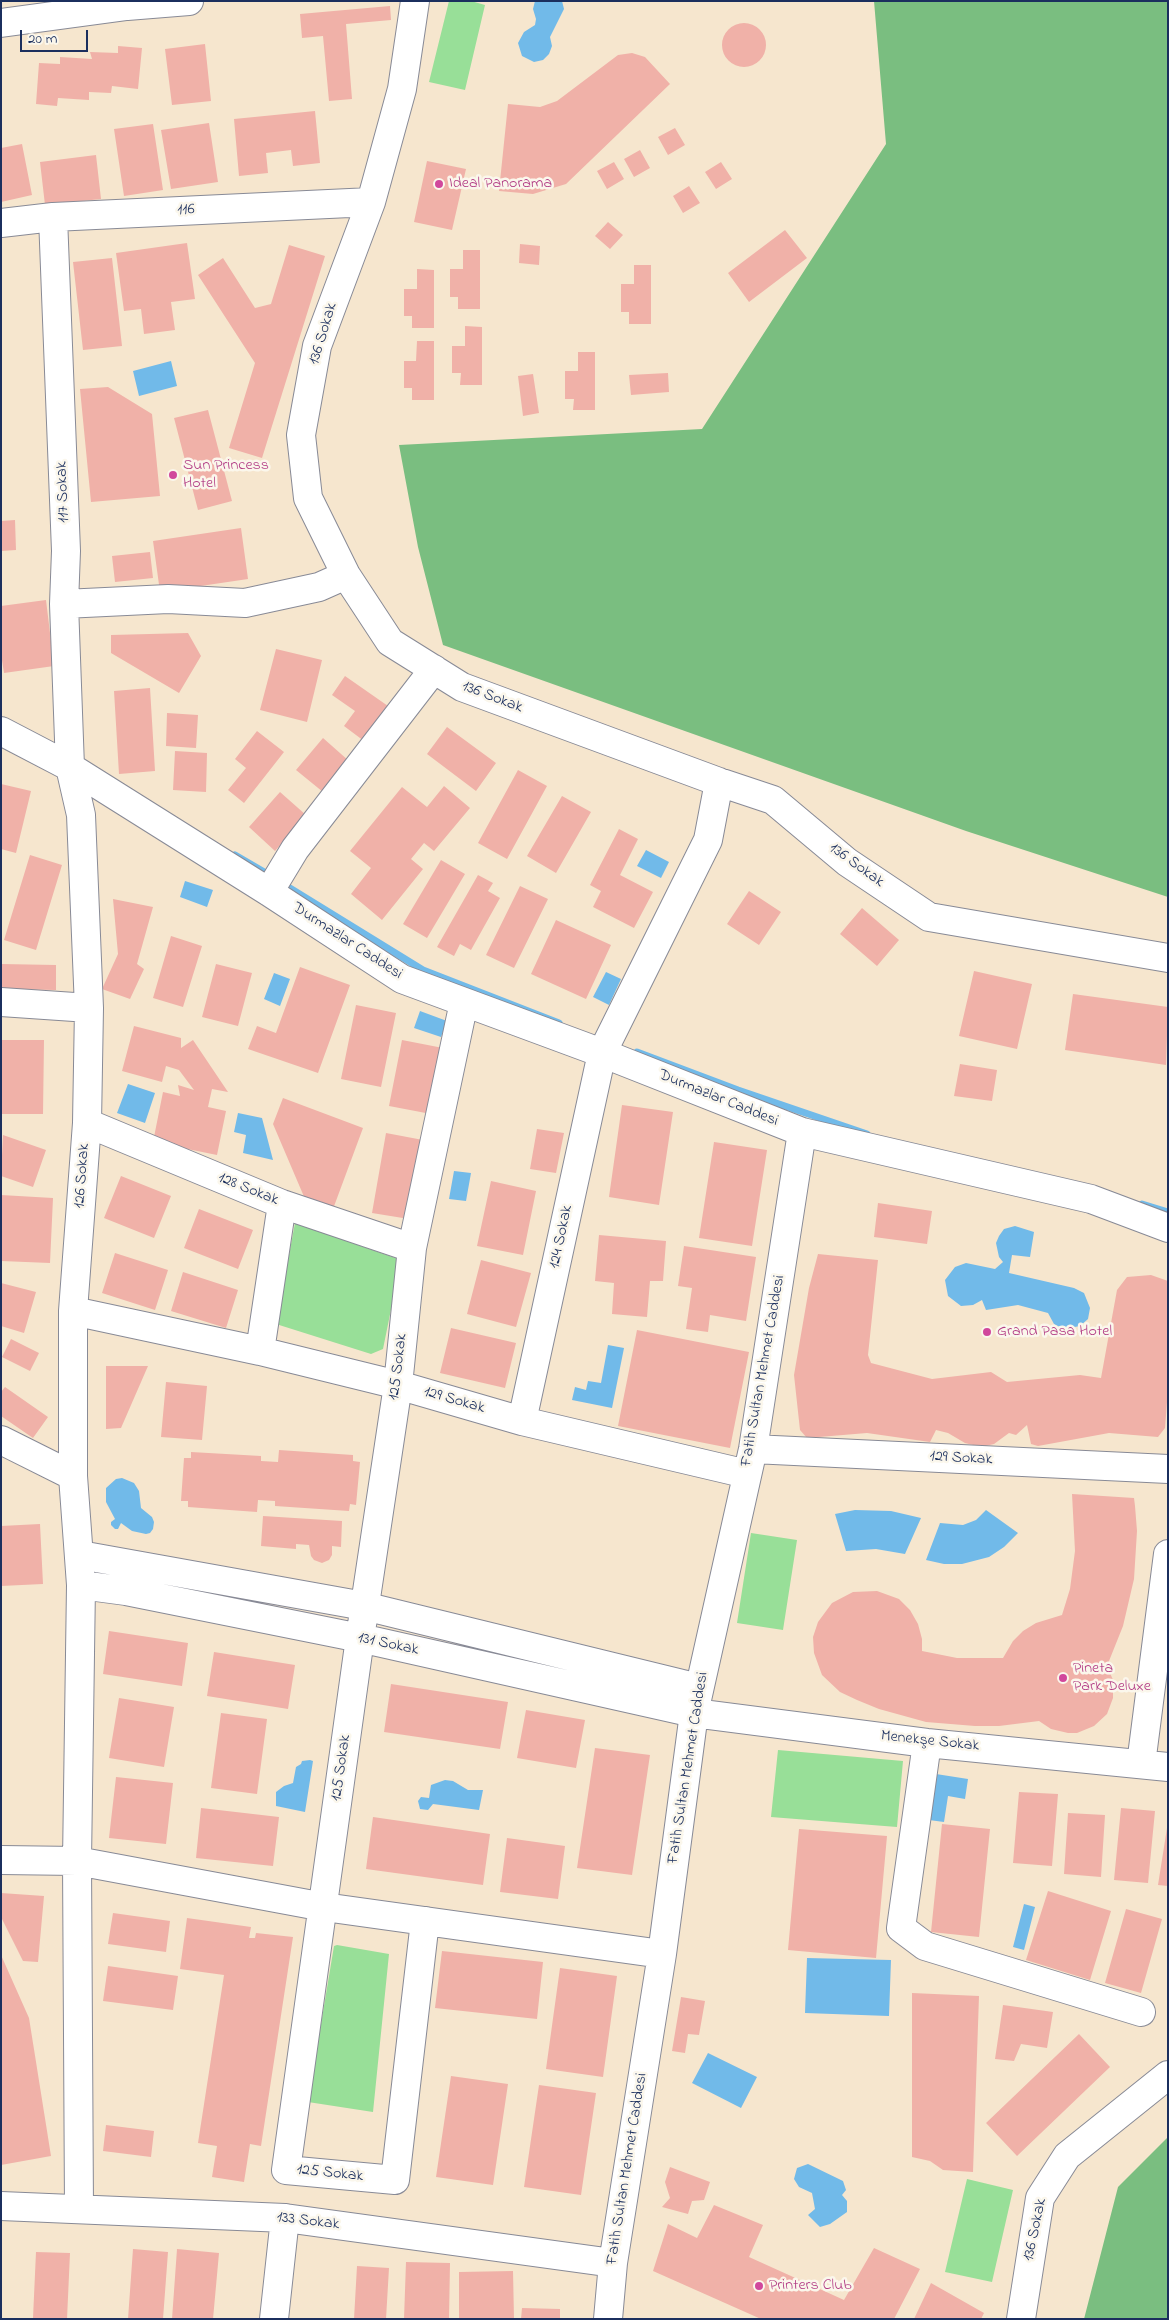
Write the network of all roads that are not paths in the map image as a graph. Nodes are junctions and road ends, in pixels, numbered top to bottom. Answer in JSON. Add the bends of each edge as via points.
{"nodes":[{"id":1,"x":189,"y":1,"type":"edge"},
{"id":2,"x":415,"y":1,"type":"edge"},
{"id":3,"x":126,"y":4,"type":"edge"},
{"id":4,"x":1,"y":22,"type":"edge"},
{"id":5,"x":371,"y":202,"type":"junction"},
{"id":6,"x":53,"y":217,"type":"junction"},
{"id":7,"x":1,"y":223,"type":"edge"},
{"id":8,"x":346,"y":575,"type":"junction"},
{"id":9,"x":64,"y":604,"type":"junction"},
{"id":10,"x":434,"y":670,"type":"junction"},
{"id":11,"x":1,"y":731,"type":"edge"},
{"id":12,"x":70,"y":767,"type":"junction"},
{"id":13,"x":718,"y":782,"type":"junction"},
{"id":14,"x":269,"y":892,"type":"junction"},
{"id":15,"x":1168,"y":958,"type":"edge"},
{"id":16,"x":1,"y":1002,"type":"edge"},
{"id":17,"x":464,"y":1002,"type":"junction"},
{"id":18,"x":89,"y":1008,"type":"junction"},
{"id":19,"x":602,"y":1054,"type":"junction"},
{"id":20,"x":87,"y":1123,"type":"junction"},
{"id":21,"x":802,"y":1132,"type":"junction"},
{"id":22,"x":282,"y":1204,"type":"junction"},
{"id":23,"x":1168,"y":1228,"type":"edge"},
{"id":24,"x":412,"y":1248,"type":"junction"},
{"id":25,"x":73,"y":1311,"type":"junction"},
{"id":26,"x":260,"y":1351,"type":"junction"},
{"id":27,"x":398,"y":1384,"type":"junction"},
{"id":28,"x":522,"y":1421,"type":"junction"},
{"id":29,"x":1,"y":1440,"type":"edge"},
{"id":30,"x":750,"y":1462,"type":"junction"},
{"id":31,"x":1168,"y":1470,"type":"edge"},
{"id":32,"x":73,"y":1476,"type":"junction"},
{"id":33,"x":1168,"y":1554,"type":"edge"},
{"id":34,"x":80,"y":1555,"type":"junction"},
{"id":35,"x":81,"y":1585,"type":"junction"},
{"id":36,"x":364,"y":1606,"type":"junction"},
{"id":37,"x":360,"y":1638,"type":"junction"},
{"id":38,"x":697,"y":1700,"type":"junction"},
{"id":39,"x":928,"y":1743,"type":"junction"},
{"id":40,"x":1141,"y":1764,"type":"junction"},
{"id":41,"x":1168,"y":1767,"type":"edge"},
{"id":42,"x":1,"y":1860,"type":"edge"},
{"id":43,"x":77,"y":1861,"type":"junction"},
{"id":44,"x":324,"y":1907,"type":"junction"},
{"id":45,"x":425,"y":1921,"type":"junction"},
{"id":46,"x":662,"y":1954,"type":"junction"},
{"id":47,"x":1141,"y":2012,"type":"dead end"},
{"id":48,"x":1168,"y":2075,"type":"edge"},
{"id":49,"x":1,"y":2206,"type":"edge"},
{"id":50,"x":79,"y":2209,"type":"junction"},
{"id":51,"x":285,"y":2218,"type":"junction"},
{"id":52,"x":613,"y":2263,"type":"junction"},
{"id":53,"x":274,"y":2319,"type":"edge"},
{"id":54,"x":608,"y":2319,"type":"edge"},
{"id":55,"x":1021,"y":2319,"type":"edge"}],
"edges":[{"from":1,"to":3,"type":"street"},
{"from":2,"to":5,"type":"street","name":"136 Sokak","via":[[402,89]]},
{"from":3,"to":4,"type":"street"},
{"from":5,"to":6,"type":"street","name":"116"},
{"from":5,"to":8,"type":"street","name":"136 Sokak","via":[[317,346],[301,435],[308,498]]},
{"from":6,"to":7,"type":"street","name":"116"},
{"from":6,"to":9,"type":"street","name":"117 Sokak","via":[[66,551]]},
{"from":8,"to":9,"type":"street","via":[[319,587],[245,603],[168,599]]},
{"from":8,"to":10,"type":"street","name":"136 Sokak","via":[[390,642]]},
{"from":9,"to":12,"type":"street","name":"117 Sokak"},
{"from":10,"to":13,"type":"street","name":"136 Sokak","via":[[462,687]]},
{"from":10,"to":14,"type":"street","via":[[295,849]]},
{"from":11,"to":12,"type":"street","name":"Durmazlar Caddesi"},
{"from":12,"to":14,"type":"street","name":"Durmazlar Caddesi"},
{"from":12,"to":18,"type":"street","name":"126 Sokak","via":[[81,815]]},
{"from":13,"to":15,"type":"street","name":"136 Sokak","via":[[774,800],[846,862],[929,917]]},
{"from":13,"to":19,"type":"street","name":"124 Sokak","via":[[708,840]]},
{"from":14,"to":17,"type":"street","name":"Durmazlar Caddesi","via":[[402,979]]},
{"from":16,"to":18,"type":"street"},
{"from":17,"to":19,"type":"street","name":"Durmazlar Caddesi"},
{"from":17,"to":24,"type":"street","name":"125 Sokak"},
{"from":18,"to":20,"type":"street","name":"126 Sokak"},
{"from":19,"to":21,"type":"street","name":"Durmazlar Caddesi"},
{"from":19,"to":28,"type":"street","name":"124 Sokak"},
{"from":20,"to":22,"type":"street","name":"128 Sokak"},
{"from":20,"to":25,"type":"street","name":"126 Sokak"},
{"from":21,"to":23,"type":"street","name":"Durmazlar Caddesi","via":[[1091,1198]]},
{"from":21,"to":30,"type":"street","name":"Fatih Sultan Mehmet Caddesi"},
{"from":22,"to":24,"type":"street","name":"128 Sokak"},
{"from":22,"to":26,"type":"street"},
{"from":24,"to":27,"type":"street","name":"125 Sokak"},
{"from":25,"to":26,"type":"street","name":"129 Sokak"},
{"from":25,"to":32,"type":"street","name":"126 Sokak"},
{"from":26,"to":27,"type":"street","name":"129 Sokak"},
{"from":27,"to":28,"type":"street","name":"129 Sokak"},
{"from":27,"to":36,"type":"street","name":"125 Sokak"},
{"from":28,"to":30,"type":"street","name":"129 Sokak"},
{"from":29,"to":32,"type":"street"},
{"from":30,"to":31,"type":"street","name":"129 Sokak"},
{"from":30,"to":38,"type":"street","name":"Fatih Sultan Mehmet Caddesi"},
{"from":32,"to":34,"type":"street","name":"126 Sokak"},
{"from":33,"to":40,"type":"street"},
{"from":34,"to":35,"type":"street","name":"126 Sokak"},
{"from":34,"to":36,"type":"street"},
{"from":35,"to":37,"type":"street","name":"131 Sokak","via":[[126,1591]]},
{"from":35,"to":43,"type":"street","name":"126 Sokak"},
{"from":36,"to":37,"type":"street","name":"125 Sokak"},
{"from":36,"to":38,"type":"street"},
{"from":37,"to":38,"type":"street","name":"131 Sokak"},
{"from":37,"to":44,"type":"street","name":"125 Sokak"},
{"from":38,"to":39,"type":"street","name":"Menekşe Sokak"},
{"from":38,"to":46,"type":"street","name":"Fatih Sultan Mehmet Caddesi"},
{"from":39,"to":40,"type":"street","name":"Menekşe Sokak"},
{"from":39,"to":47,"type":"street","via":[[901,1928],[925,1946]]},
{"from":40,"to":41,"type":"street","name":"Menekşe Sokak"},
{"from":42,"to":43,"type":"street"},
{"from":43,"to":44,"type":"street"},
{"from":43,"to":50,"type":"street","name":"126 Sokak"},
{"from":44,"to":45,"type":"street"},
{"from":44,"to":45,"type":"street","name":"125 Sokak","via":[[286,2170],[395,2180]]},
{"from":45,"to":46,"type":"street"},
{"from":46,"to":52,"type":"street","name":"Fatih Sultan Mehmet Caddesi"},
{"from":48,"to":55,"type":"street","name":"136 Sokak","via":[[1066,2156],[1040,2198]]},
{"from":49,"to":50,"type":"street","name":"133 Sokak"},
{"from":50,"to":51,"type":"street","name":"133 Sokak"},
{"from":51,"to":52,"type":"street","name":"133 Sokak"},
{"from":51,"to":53,"type":"street"},
{"from":52,"to":54,"type":"street","name":"Fatih Sultan Mehmet Caddesi"}]}
